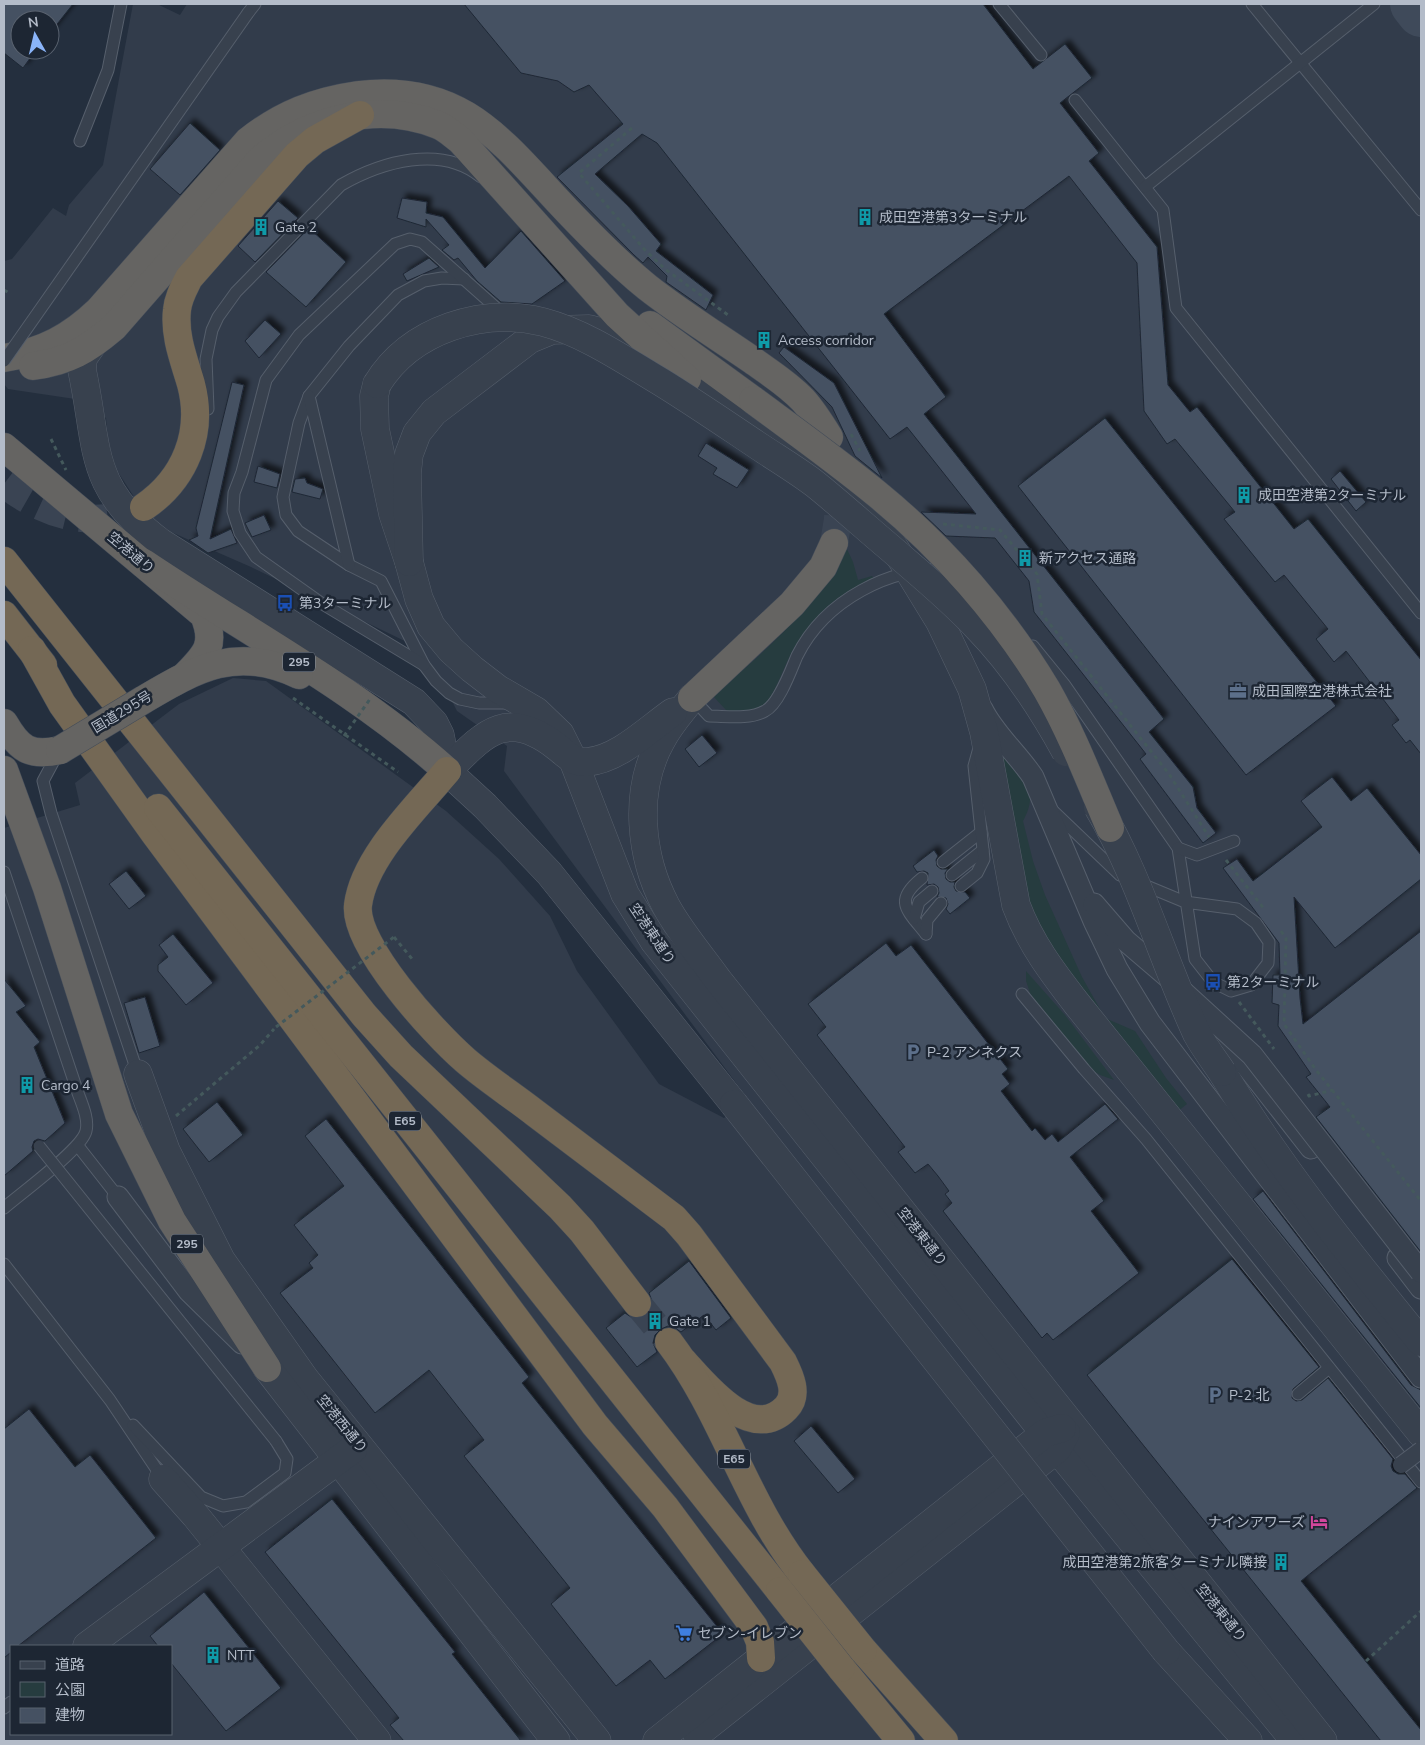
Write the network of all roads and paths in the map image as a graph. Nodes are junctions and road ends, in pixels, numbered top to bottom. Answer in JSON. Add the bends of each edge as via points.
{"nodes":[{"id":1,"x":121,"y":4,"type":"edge"},
{"id":2,"x":1000,"y":4,"type":"edge"},
{"id":3,"x":1252,"y":4,"type":"edge"},
{"id":4,"x":1374,"y":4,"type":"edge"},
{"id":5,"x":251,"y":9,"type":"edge"},
{"id":6,"x":1040,"y":55,"type":"dead end"},
{"id":7,"x":1300,"y":64,"type":"junction"},
{"id":8,"x":1075,"y":100,"type":"dead end"},
{"id":9,"x":360,"y":116,"type":"junction"},
{"id":10,"x":460,"y":140,"type":"junction"},
{"id":11,"x":80,"y":141,"type":"dead end"},
{"id":12,"x":1144,"y":187,"type":"junction"},
{"id":13,"x":564,"y":208,"type":"junction"},
{"id":14,"x":1421,"y":210,"type":"edge"},
{"id":15,"x":524,"y":212,"type":"junction"},
{"id":16,"x":576,"y":271,"type":"junction"},
{"id":17,"x":464,"y":279,"type":"junction"},
{"id":18,"x":4,"y":290,"type":"edge"},
{"id":19,"x":12,"y":294,"type":"dead end"},
{"id":20,"x":530,"y":339,"type":"junction"},
{"id":21,"x":92,"y":345,"type":"junction"},
{"id":22,"x":4,"y":360,"type":"edge"},
{"id":23,"x":4,"y":368,"type":"edge"},
{"id":24,"x":687,"y":379,"type":"junction"},
{"id":25,"x":309,"y":396,"type":"junction"},
{"id":26,"x":207,"y":419,"type":"dead end"},
{"id":27,"x":829,"y":437,"type":"dead end"},
{"id":28,"x":51,"y":439,"type":"dead end"},
{"id":29,"x":204,"y":439,"type":"dead end"},
{"id":30,"x":4,"y":447,"type":"edge"},
{"id":31,"x":67,"y":472,"type":"dead end"},
{"id":32,"x":168,"y":487,"type":"junction"},
{"id":33,"x":144,"y":506,"type":"tunnel mouth"},
{"id":34,"x":834,"y":543,"type":"tunnel mouth"},
{"id":35,"x":4,"y":561,"type":"edge"},
{"id":36,"x":410,"y":562,"type":"junction"},
{"id":37,"x":144,"y":563,"type":"junction"},
{"id":38,"x":349,"y":565,"type":"junction"},
{"id":39,"x":1421,"y":613,"type":"edge"},
{"id":40,"x":4,"y":615,"type":"edge"},
{"id":41,"x":32,"y":650,"type":"junction"},
{"id":42,"x":424,"y":665,"type":"junction"},
{"id":43,"x":185,"y":675,"type":"junction"},
{"id":44,"x":972,"y":689,"type":"junction"},
{"id":45,"x":292,"y":698,"type":"dead end"},
{"id":46,"x":370,"y":698,"type":"dead end"},
{"id":47,"x":692,"y":698,"type":"junction"},
{"id":48,"x":524,"y":703,"type":"junction"},
{"id":49,"x":4,"y":723,"type":"edge"},
{"id":50,"x":984,"y":732,"type":"junction"},
{"id":51,"x":344,"y":736,"type":"junction"},
{"id":52,"x":60,"y":750,"type":"junction"},
{"id":53,"x":573,"y":760,"type":"junction"},
{"id":54,"x":4,"y":770,"type":"edge"},
{"id":55,"x":447,"y":771,"type":"junction"},
{"id":56,"x":398,"y":772,"type":"dead end"},
{"id":57,"x":1045,"y":805,"type":"junction"},
{"id":58,"x":1110,"y":828,"type":"junction"},
{"id":59,"x":981,"y":832,"type":"junction"},
{"id":60,"x":1234,"y":840,"type":"dead end"},
{"id":61,"x":1178,"y":848,"type":"junction"},
{"id":62,"x":983,"y":850,"type":"junction"},
{"id":63,"x":943,"y":862,"type":"dead end"},
{"id":64,"x":4,"y":872,"type":"edge"},
{"id":65,"x":952,"y":875,"type":"dead end"},
{"id":66,"x":922,"y":878,"type":"dead end"},
{"id":67,"x":961,"y":886,"type":"dead end"},
{"id":68,"x":932,"y":891,"type":"dead end"},
{"id":69,"x":1086,"y":898,"type":"junction"},
{"id":70,"x":1185,"y":902,"type":"junction"},
{"id":71,"x":941,"y":903,"type":"dead end"},
{"id":72,"x":914,"y":918,"type":"junction"},
{"id":73,"x":413,"y":960,"type":"dead end"},
{"id":74,"x":1178,"y":987,"type":"junction"},
{"id":75,"x":1231,"y":991,"type":"junction"},
{"id":76,"x":1022,"y":994,"type":"dead end"},
{"id":77,"x":1276,"y":1051,"type":"dead end"},
{"id":78,"x":138,"y":1074,"type":"joint"},
{"id":79,"x":1304,"y":1089,"type":"dead end"},
{"id":80,"x":1333,"y":1090,"type":"dead end"},
{"id":81,"x":159,"y":1131,"type":"junction"},
{"id":82,"x":39,"y":1146,"type":"dead end"},
{"id":83,"x":78,"y":1146,"type":"junction"},
{"id":84,"x":118,"y":1197,"type":"joint"},
{"id":85,"x":4,"y":1208,"type":"edge"},
{"id":86,"x":5,"y":1267,"type":"edge"},
{"id":87,"x":1421,"y":1272,"type":"edge"},
{"id":88,"x":1421,"y":1288,"type":"edge"},
{"id":89,"x":637,"y":1303,"type":"tunnel mouth"},
{"id":90,"x":1421,"y":1342,"type":"edge"},
{"id":91,"x":267,"y":1368,"type":"junction"},
{"id":92,"x":1329,"y":1368,"type":"junction"},
{"id":93,"x":1421,"y":1377,"type":"edge"},
{"id":94,"x":1298,"y":1394,"type":"dead end"},
{"id":95,"x":110,"y":1400,"type":"junction"},
{"id":96,"x":1421,"y":1434,"type":"edge"},
{"id":97,"x":1058,"y":1436,"type":"junction"},
{"id":98,"x":1421,"y":1450,"type":"edge"},
{"id":99,"x":348,"y":1453,"type":"junction"},
{"id":100,"x":1401,"y":1465,"type":"dead end"},
{"id":101,"x":163,"y":1479,"type":"joint"},
{"id":102,"x":1421,"y":1482,"type":"edge"},
{"id":103,"x":213,"y":1553,"type":"junction"},
{"id":104,"x":1421,"y":1611,"type":"edge"},
{"id":105,"x":88,"y":1645,"type":"edge"},
{"id":106,"x":1166,"y":1651,"type":"junction"},
{"id":107,"x":761,"y":1658,"type":"junction"},
{"id":108,"x":1366,"y":1661,"type":"dead end"},
{"id":109,"x":943,"y":1739,"type":"edge"},
{"id":110,"x":356,"y":1741,"type":"edge"},
{"id":111,"x":377,"y":1741,"type":"edge"},
{"id":112,"x":556,"y":1741,"type":"edge"},
{"id":113,"x":597,"y":1741,"type":"edge"},
{"id":114,"x":657,"y":1741,"type":"edge"},
{"id":115,"x":688,"y":1741,"type":"edge"},
{"id":116,"x":900,"y":1741,"type":"edge"},
{"id":117,"x":1231,"y":1741,"type":"edge"},
{"id":118,"x":1248,"y":1741,"type":"edge"},
{"id":119,"x":1294,"y":1741,"type":"edge"},
{"id":120,"x":1323,"y":1741,"type":"edge"}],
"edges":[{"from":1,"to":11,"type":"lane","via":[[108,70]]},
{"from":2,"to":6,"type":"lane"},
{"from":3,"to":7,"type":"lane"},
{"from":4,"to":7,"type":"lane"},
{"from":5,"to":22,"type":"lane","bridge":true},
{"from":7,"to":12,"type":"lane"},
{"from":7,"to":14,"type":"lane"},
{"from":8,"to":12,"type":"lane"},
{"from":9,"to":10,"type":"highway","via":[[387,114],[412,118],[439,126]]},
{"from":9,"to":21,"type":"highway","via":[[308,128],[268,154],[114,327]]},
{"from":9,"to":32,"type":"highway","via":[[343,122],[297,155],[199,264],[181,294],[176,326],[194,403],[194,434],[185,462]]},
{"from":10,"to":13,"type":"highway"},
{"from":10,"to":15,"type":"highway"},
{"from":12,"to":39,"type":"lane","via":[[1163,210],[1176,308]]},
{"from":13,"to":22,"type":"highway","via":[[506,144],[481,123],[455,108],[429,99],[386,93],[316,103],[290,113],[248,141],[82,326],[44,349]]},
{"from":13,"to":27,"type":"highway","via":[[648,287],[782,381],[802,399]]},
{"from":15,"to":16,"type":"highway"},
{"from":15,"to":26,"type":"lane","via":[[478,174],[456,164],[432,159],[383,165],[341,185],[242,286],[218,317],[206,359]]},
{"from":16,"to":24,"type":"highway","via":[[617,315]]},
{"from":16,"to":58,"type":"highway","bridge":true,"via":[[878,494],[949,563],[985,602],[1020,648],[1060,713]]},
{"from":17,"to":20,"type":"lane"},
{"from":17,"to":25,"type":"lane","via":[[424,281],[398,295],[349,346]]},
{"from":17,"to":42,"type":"lane","via":[[422,242],[410,239],[395,244],[299,335],[266,380],[234,493],[233,511],[240,533],[256,557],[321,603]]},
{"from":18,"to":19,"type":"path"},
{"from":20,"to":24,"type":"street","via":[[552,330],[589,328],[619,337]]},
{"from":20,"to":36,"type":"street","via":[[434,412],[417,433],[409,454],[407,473]]},
{"from":21,"to":23,"type":"highway","via":[[72,357],[51,363]]},
{"from":21,"to":55,"type":"street","via":[[83,358],[82,370],[93,443],[107,484],[119,504],[160,542],[414,702],[434,723],[442,742]]},
{"from":24,"to":44,"type":"street","via":[[807,458],[860,503],[883,529],[912,573]]},
{"from":25,"to":38,"type":"lane"},
{"from":25,"to":38,"type":"lane","via":[[299,422],[283,497],[286,515],[298,531]]},
{"from":28,"to":31,"type":"path"},
{"from":29,"to":32,"type":"lane","via":[[191,464]]},
{"from":30,"to":37,"type":"highway","name":"空港通り","number":"295"},
{"from":32,"to":33,"type":"highway"},
{"from":34,"to":47,"type":"highway","via":[[823,567],[798,597]]},
{"from":35,"to":89,"type":"highway","via":[[364,1015],[400,1056],[560,1207]]},
{"from":36,"to":48,"type":"street","name":"空港東通り","via":[[419,599],[431,626],[472,669]]},
{"from":36,"to":58,"type":"street","bridge":true,"via":[[393,514],[375,429],[374,396],[386,370],[421,341],[450,326],[481,319],[520,318],[564,328],[687,398],[814,483],[978,627],[1041,710]]},
{"from":37,"to":43,"type":"highway","name":"空港通り","number":"295","via":[[195,606],[209,627],[208,650]]},
{"from":37,"to":55,"type":"highway","number":"295","via":[[326,680],[420,746]]},
{"from":38,"to":42,"type":"lane","via":[[381,581]]},
{"from":40,"to":41,"type":"highway","number":"E65"},
{"from":41,"to":107,"type":"highway","via":[[62,704],[155,834],[595,1425],[665,1507],[754,1627],[760,1642]]},
{"from":41,"to":116,"type":"highway","number":"E65","bridge":true},
{"from":42,"to":48,"type":"lane","via":[[448,693],[460,699],[479,704]]},
{"from":43,"to":52,"type":"highway","name":"国道295号","number":"295","bridge":true},
{"from":43,"to":55,"type":"highway","number":"295","via":[[213,664],[238,660],[283,667],[406,748]]},
{"from":44,"to":50,"type":"street"},
{"from":44,"to":57,"type":"street","via":[[986,719],[1033,777]]},
{"from":45,"to":51,"type":"path"},
{"from":46,"to":51,"type":"path","bridge":true},
{"from":47,"to":53,"type":"street","via":[[608,757],[585,762]]},
{"from":47,"to":61,"type":"lane","via":[[709,716],[735,717],[766,711],[776,700],[814,628],[851,596],[896,576],[936,568],[959,569],[983,582],[1064,684]]},
{"from":47,"to":97,"type":"street","name":"空港東通り","via":[[660,742],[644,794],[646,849],[666,906]]},
{"from":48,"to":53,"type":"street","name":"空港東通り","via":[[560,734]]},
{"from":49,"to":52,"type":"highway","number":"295","via":[[16,742],[26,750],[39,753]]},
{"from":50,"to":59,"type":"lane","via":[[974,766]]},
{"from":50,"to":96,"type":"street","via":[[1016,905],[1026,932],[1077,1004]]},
{"from":51,"to":56,"type":"path"},
{"from":52,"to":78,"type":"lane","via":[[43,781]]},
{"from":53,"to":55,"type":"street","via":[[547,740],[527,730],[500,728],[485,734]]},
{"from":53,"to":97,"type":"street","name":"空港東通り","via":[[625,894],[654,941]]},
{"from":54,"to":91,"type":"highway","number":"295","via":[[48,888],[119,1114],[172,1221]]},
{"from":55,"to":106,"type":"street","bridge":true,"via":[[549,873]]},
{"from":55,"to":109,"type":"highway","number":"E65","bridge":true,"via":[[379,854],[367,874],[358,907],[365,938],[423,1016],[465,1060],[674,1218],[690,1234],[783,1362],[791,1378],[793,1394],[779,1415],[766,1420],[738,1413],[722,1402],[676,1352],[698,1386],[781,1548],[863,1650]]},
{"from":57,"to":69,"type":"street"},
{"from":57,"to":70,"type":"lane","via":[[1120,875]]},
{"from":58,"to":74,"type":"street","bridge":true},
{"from":59,"to":62,"type":"lane"},
{"from":59,"to":63,"type":"lane"},
{"from":60,"to":61,"type":"lane","via":[[1197,855]]},
{"from":61,"to":70,"type":"lane"},
{"from":62,"to":65,"type":"lane"},
{"from":62,"to":67,"type":"lane","via":[[980,869]]},
{"from":64,"to":83,"type":"lane","via":[[86,1118],[86,1132]]},
{"from":66,"to":72,"type":"lane","via":[[907,890],[907,909]]},
{"from":68,"to":72,"type":"lane","via":[[919,902]]},
{"from":69,"to":88,"type":"street","via":[[1098,907],[1126,941],[1174,982],[1213,1023]]},
{"from":69,"to":93,"type":"street","via":[[1117,969],[1150,1023]]},
{"from":70,"to":75,"type":"lane","via":[[1195,959],[1214,982]]},
{"from":70,"to":75,"type":"lane","via":[[1237,909],[1256,923],[1269,942],[1268,963],[1251,985]]},
{"from":71,"to":72,"type":"lane","via":[[927,920],[926,934]]},
{"from":73,"to":81,"type":"path","bridge":true,"via":[[394,937],[276,1027],[260,1045]]},
{"from":74,"to":87,"type":"street","bridge":true,"via":[[1252,1055]]},
{"from":74,"to":90,"type":"street","bridge":true,"via":[[1198,1035],[1246,1112],[1317,1213]]},
{"from":75,"to":77,"type":"path"},
{"from":76,"to":92,"type":"lane","via":[[1146,1139]]},
{"from":78,"to":81,"type":"street","name":"空港西通り"},
{"from":79,"to":80,"type":"path","via":[[1309,1096]]},
{"from":81,"to":99,"type":"street","name":"空港西通り","via":[[221,1260],[305,1379]]},
{"from":82,"to":95,"type":"lane","bridge":true,"via":[[276,1441],[287,1459],[285,1473],[246,1502],[223,1506],[201,1497]]},
{"from":83,"to":84,"type":"lane"},
{"from":83,"to":85,"type":"lane"},
{"from":84,"to":91,"type":"street","via":[[189,1291]]},
{"from":86,"to":95,"type":"lane"},
{"from":91,"to":99,"type":"street","name":"空港西通り"},
{"from":92,"to":94,"type":"lane"},
{"from":92,"to":102,"type":"lane"},
{"from":95,"to":101,"type":"lane"},
{"from":97,"to":107,"type":"street"},
{"from":97,"to":115,"type":"street"},
{"from":97,"to":119,"type":"street","name":"空港東通り"},
{"from":97,"to":120,"type":"street","name":"空港東通り"},
{"from":98,"to":100,"type":"street","bridge":true},
{"from":99,"to":103,"type":"street"},
{"from":99,"to":112,"type":"street","name":"空港西通り"},
{"from":99,"to":113,"type":"street","name":"空港西通り"},
{"from":101,"to":103,"type":"street","via":[[195,1515]]},
{"from":103,"to":105,"type":"street"},
{"from":103,"to":110,"type":"street"},
{"from":103,"to":111,"type":"street"},
{"from":104,"to":108,"type":"path"},
{"from":106,"to":117,"type":"street"},
{"from":106,"to":118,"type":"street"},
{"from":107,"to":114,"type":"street"}]}
